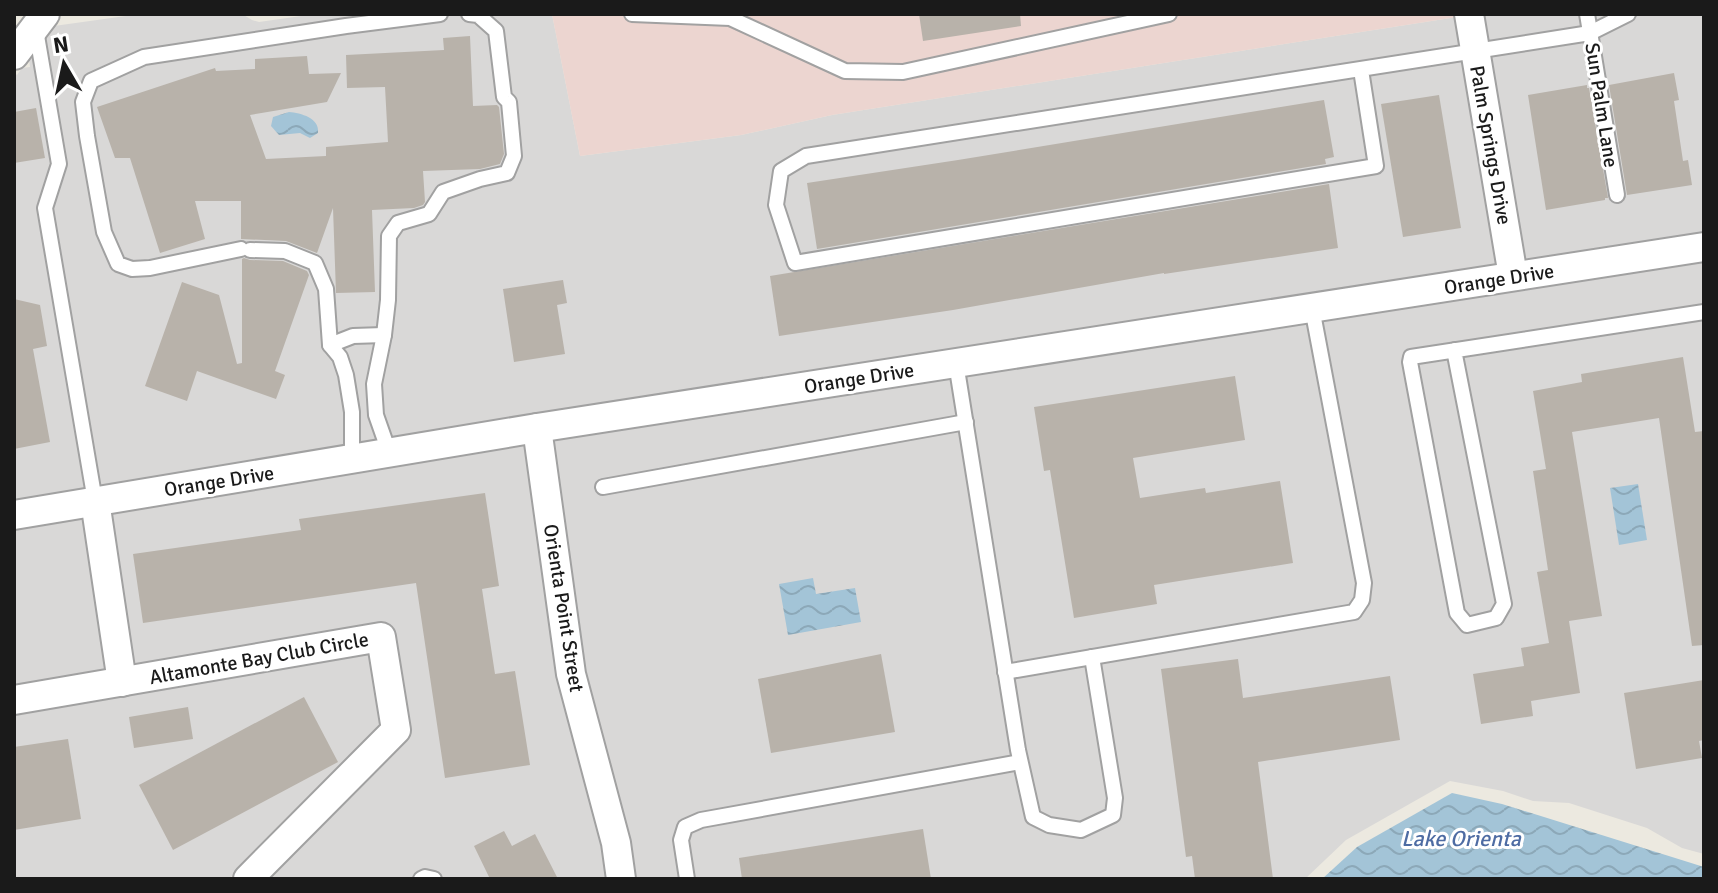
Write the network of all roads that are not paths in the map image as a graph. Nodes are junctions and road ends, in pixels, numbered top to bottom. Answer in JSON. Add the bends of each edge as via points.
{"nodes":[{"id":1,"x":440,"y":14,"type":"edge"},
{"id":2,"x":469,"y":14,"type":"edge"},
{"id":3,"x":632,"y":14,"type":"edge"},
{"id":4,"x":1169,"y":14,"type":"edge"},
{"id":5,"x":1469,"y":14,"type":"edge"},
{"id":6,"x":1587,"y":14,"type":"edge"},
{"id":7,"x":1628,"y":14,"type":"edge"},
{"id":8,"x":40,"y":21,"type":"edge"},
{"id":9,"x":1590,"y":33,"type":"junction"},
{"id":10,"x":1476,"y":52,"type":"junction"},
{"id":11,"x":15,"y":55,"type":"edge"},
{"id":12,"x":1361,"y":70,"type":"junction"},
{"id":13,"x":1617,"y":195,"type":"dead end"},
{"id":14,"x":1704,"y":247,"type":"edge"},
{"id":15,"x":1513,"y":276,"type":"junction"},
{"id":16,"x":1312,"y":308,"type":"junction"},
{"id":17,"x":1704,"y":312,"type":"edge"},
{"id":18,"x":384,"y":335,"type":"junction"},
{"id":19,"x":330,"y":345,"type":"junction"},
{"id":20,"x":1454,"y":350,"type":"junction"},
{"id":21,"x":956,"y":363,"type":"junction"},
{"id":22,"x":966,"y":422,"type":"junction"},
{"id":23,"x":537,"y":428,"type":"junction"},
{"id":24,"x":389,"y":452,"type":"junction"},
{"id":25,"x":352,"y":459,"type":"junction"},
{"id":26,"x":603,"y":487,"type":"dead end"},
{"id":27,"x":95,"y":501,"type":"junction"},
{"id":28,"x":14,"y":515,"type":"edge"},
{"id":29,"x":1092,"y":657,"type":"junction"},
{"id":30,"x":1005,"y":672,"type":"junction"},
{"id":31,"x":122,"y":682,"type":"junction"},
{"id":32,"x":14,"y":700,"type":"edge"},
{"id":33,"x":1020,"y":762,"type":"junction"},
{"id":34,"x":248,"y":879,"type":"edge"},
{"id":35,"x":421,"y":879,"type":"edge"},
{"id":36,"x":434,"y":879,"type":"edge"},
{"id":37,"x":621,"y":879,"type":"edge"},
{"id":38,"x":687,"y":879,"type":"edge"}],
"edges":[{"from":1,"to":19,"type":"lane","via":[[144,57],[91,81],[83,102],[104,232],[118,264],[150,268],[246,249],[285,251],[315,263],[326,289]]},
{"from":2,"to":18,"type":"lane","via":[[496,31],[514,156],[507,173],[443,192],[429,214],[398,223],[389,236]]},
{"from":3,"to":4,"type":"lane","via":[[730,18],[845,71],[903,72]]},
{"from":5,"to":10,"type":"street","name":"Palm Springs Drive"},
{"from":6,"to":9,"type":"lane","name":"Sun Palm Lane"},
{"from":7,"to":9,"type":"lane"},
{"from":8,"to":11,"type":"street"},
{"from":8,"to":27,"type":"lane","via":[[59,164],[45,208]]},
{"from":9,"to":10,"type":"lane"},
{"from":9,"to":13,"type":"lane","name":"Sun Palm Lane"},
{"from":10,"to":12,"type":"lane"},
{"from":10,"to":15,"type":"street","name":"Palm Springs Drive"},
{"from":12,"to":12,"type":"lane","via":[[806,156],[781,171],[776,205],[795,263],[1376,166]]},
{"from":14,"to":15,"type":"street","name":"Orange Drive"},
{"from":15,"to":16,"type":"street","name":"Orange Drive"},
{"from":16,"to":21,"type":"street","name":"Orange Drive"},
{"from":16,"to":29,"type":"lane","via":[[1364,583],[1362,600],[1354,612]]},
{"from":17,"to":20,"type":"lane"},
{"from":18,"to":19,"type":"lane","via":[[353,336]]},
{"from":18,"to":24,"type":"lane","via":[[374,384],[376,415]]},
{"from":19,"to":25,"type":"lane","via":[[346,375]]},
{"from":20,"to":20,"type":"lane","via":[[1504,604],[1496,618],[1467,625],[1457,613],[1410,362],[1411,357]]},
{"from":21,"to":22,"type":"lane"},
{"from":21,"to":23,"type":"street","name":"Orange Drive"},
{"from":22,"to":26,"type":"lane"},
{"from":22,"to":30,"type":"lane"},
{"from":23,"to":24,"type":"street","name":"Orange Drive"},
{"from":23,"to":37,"type":"street","name":"Orienta Point Street","via":[[571,674]]},
{"from":24,"to":25,"type":"street","name":"Orange Drive"},
{"from":25,"to":27,"type":"street","name":"Orange Drive"},
{"from":27,"to":28,"type":"street","name":"Orange Drive"},
{"from":27,"to":31,"type":"street","name":"Altamonte Bay Club Circle"},
{"from":29,"to":30,"type":"lane"},
{"from":29,"to":33,"type":"lane","via":[[1115,798],[1113,815],[1081,830],[1033,817]]},
{"from":30,"to":33,"type":"lane"},
{"from":31,"to":32,"type":"street","name":"Altamonte Bay Club Circle"},
{"from":31,"to":34,"type":"street","name":"Altamonte Bay Club Circle","via":[[381,637],[396,730]]},
{"from":33,"to":38,"type":"lane","via":[[701,820],[685,827],[681,840]]},
{"from":35,"to":36,"type":"lane"}]}
